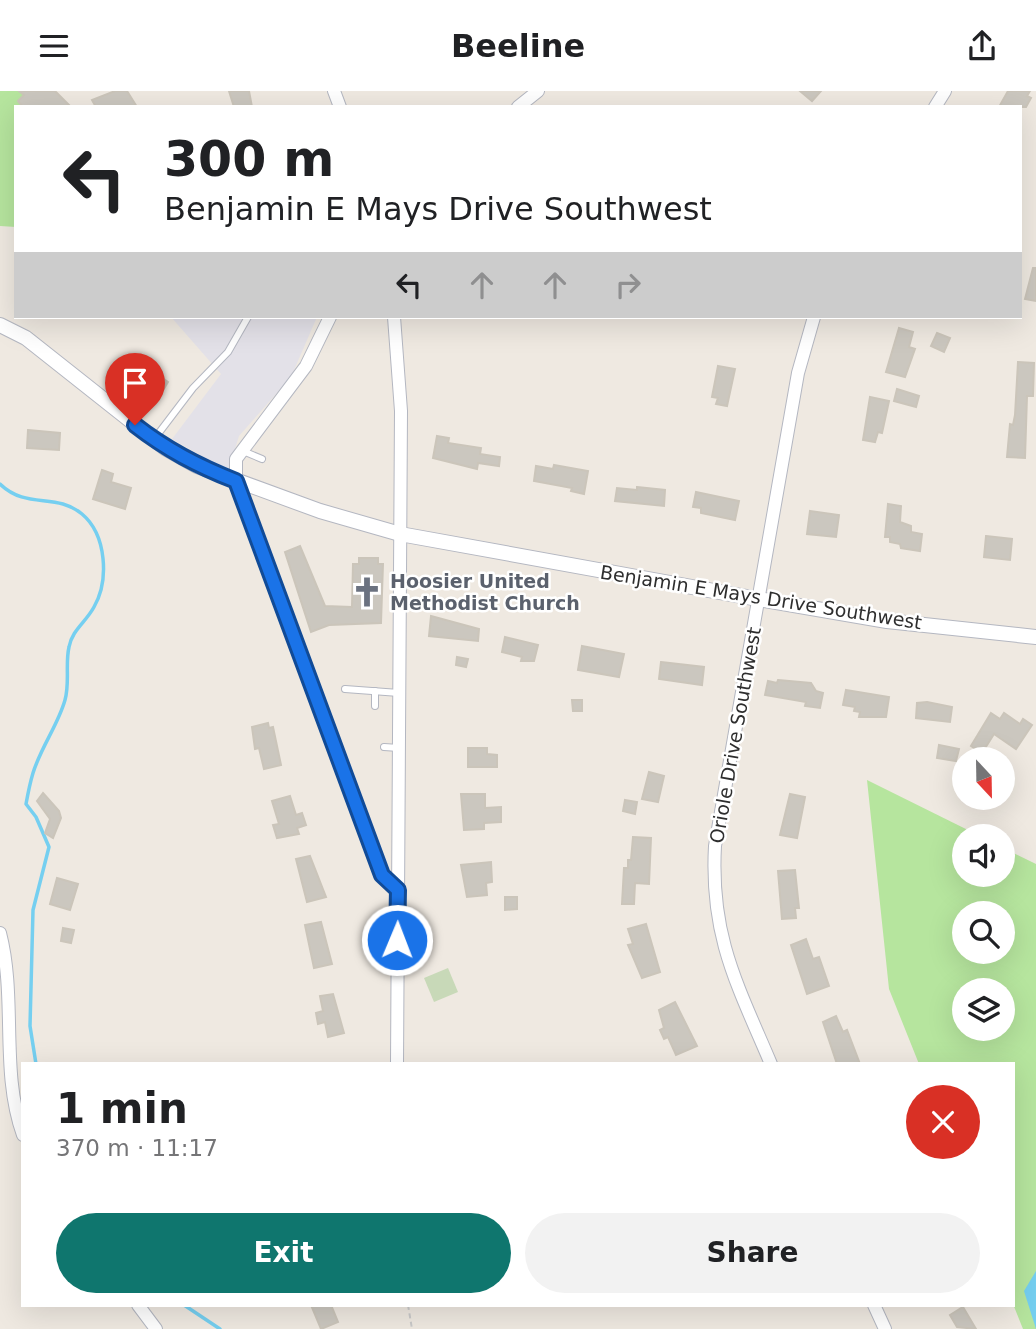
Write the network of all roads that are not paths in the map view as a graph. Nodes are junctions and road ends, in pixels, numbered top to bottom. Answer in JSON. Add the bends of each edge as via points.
{"nodes":[{"id":1,"x":538,"y":91,"type":"edge"},
{"id":2,"x":520,"y":105,"type":"edge"},
{"id":3,"x":247,"y":319,"type":"edge"},
{"id":4,"x":329,"y":319,"type":"edge"},
{"id":5,"x":394,"y":319,"type":"edge"},
{"id":6,"x":813,"y":319,"type":"edge"},
{"id":7,"x":0,"y":324,"type":"edge"},
{"id":8,"x":154,"y":439,"type":"junction"},
{"id":9,"x":243,"y":451,"type":"junction"},
{"id":10,"x":262,"y":459,"type":"dead end"},
{"id":11,"x":236,"y":481,"type":"junction"},
{"id":12,"x":400,"y":534,"type":"junction"},
{"id":13,"x":758,"y":599,"type":"junction"},
{"id":14,"x":1036,"y":637,"type":"edge"},
{"id":15,"x":345,"y":689,"type":"dead end"},
{"id":16,"x":375,"y":691,"type":"junction"},
{"id":17,"x":399,"y":693,"type":"junction"},
{"id":18,"x":375,"y":706,"type":"dead end"},
{"id":19,"x":384,"y":747,"type":"dead end"},
{"id":20,"x":399,"y":748,"type":"junction"},
{"id":21,"x":398,"y":890,"type":"junction"},
{"id":22,"x":0,"y":933,"type":"edge"},
{"id":23,"x":397,"y":1062,"type":"edge"},
{"id":24,"x":770,"y":1062,"type":"edge"},
{"id":25,"x":21,"y":1128,"type":"edge"},
{"id":26,"x":140,"y":1307,"type":"edge"},
{"id":27,"x":875,"y":1307,"type":"edge"},
{"id":28,"x":156,"y":1329,"type":"edge"},
{"id":29,"x":885,"y":1329,"type":"edge"}],
"edges":[{"from":1,"to":2,"type":"street"},
{"from":3,"to":8,"type":"lane","via":[[228,352],[192,388]]},
{"from":4,"to":9,"type":"street","via":[[306,366]]},
{"from":5,"to":12,"type":"street","via":[[401,411]]},
{"from":6,"to":13,"type":"street","name":"Oriole Drive Southwest","via":[[798,373]]},
{"from":7,"to":8,"type":"street","name":"Benjamin E Mays Drive Southwest","via":[[26,338]]},
{"from":8,"to":11,"type":"street","name":"Benjamin E Mays Drive Southwest","via":[[197,466]]},
{"from":9,"to":10,"type":"lane"},
{"from":9,"to":11,"type":"street","via":[[236,459]]},
{"from":11,"to":12,"type":"street","name":"Benjamin E Mays Drive Southwest"},
{"from":11,"to":21,"type":"street","via":[[382,875]]},
{"from":12,"to":13,"type":"street","name":"Benjamin E Mays Drive Southwest"},
{"from":12,"to":17,"type":"street"},
{"from":13,"to":14,"type":"street","name":"Benjamin E Mays Drive Southwest","via":[[887,621]]},
{"from":13,"to":24,"type":"street","name":"Oriole Drive Southwest","via":[[715,846],[713,883],[721,940]]},
{"from":15,"to":16,"type":"lane"},
{"from":16,"to":17,"type":"lane"},
{"from":16,"to":18,"type":"lane"},
{"from":17,"to":20,"type":"street"},
{"from":19,"to":20,"type":"lane"},
{"from":20,"to":21,"type":"street"},
{"from":21,"to":23,"type":"street"},
{"from":22,"to":25,"type":"street","via":[[10,1092]]},
{"from":26,"to":28,"type":"street"},
{"from":27,"to":29,"type":"street"}]}
